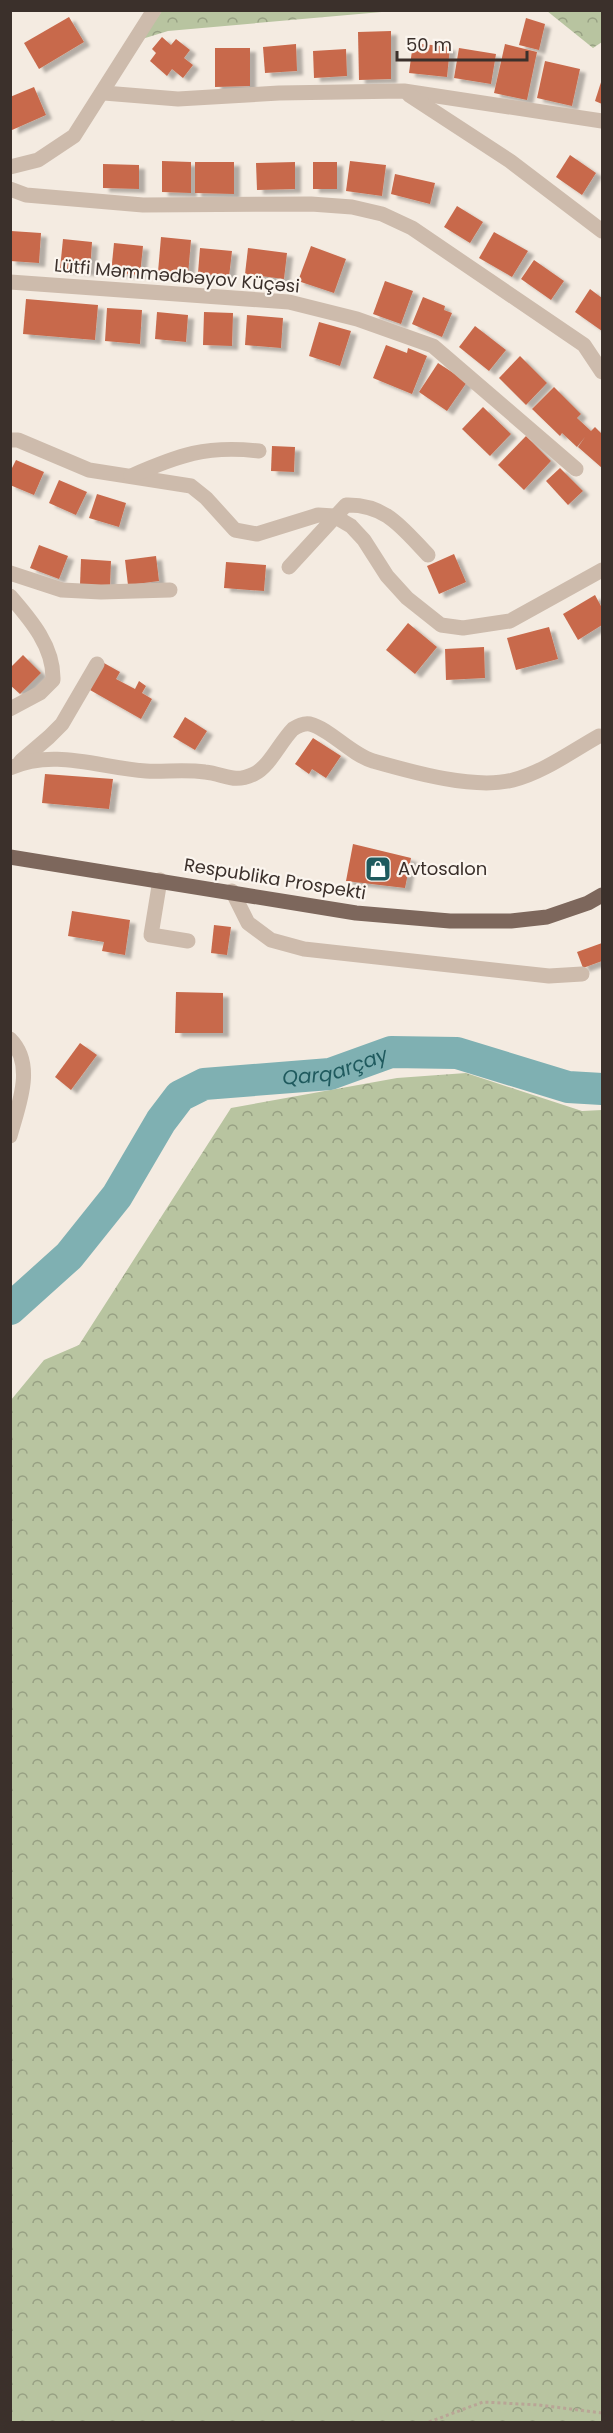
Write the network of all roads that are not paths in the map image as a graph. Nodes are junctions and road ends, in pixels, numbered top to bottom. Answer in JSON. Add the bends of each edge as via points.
{"nodes":[{"id":1,"x":154,"y":10,"type":"edge"},
{"id":2,"x":404,"y":91,"type":"junction"},
{"id":3,"x":104,"y":93,"type":"junction"},
{"id":4,"x":603,"y":121,"type":"edge"},
{"id":5,"x":10,"y":167,"type":"edge"},
{"id":6,"x":10,"y":189,"type":"edge"},
{"id":7,"x":603,"y":231,"type":"edge"},
{"id":8,"x":10,"y":282,"type":"edge"},
{"id":9,"x":603,"y":372,"type":"edge"},
{"id":10,"x":10,"y":440,"type":"edge"},
{"id":11,"x":259,"y":452,"type":"dead end"},
{"id":12,"x":576,"y":470,"type":"dead end"},
{"id":13,"x":128,"y":478,"type":"junction"},
{"id":14,"x":334,"y":516,"type":"junction"},
{"id":15,"x":428,"y":555,"type":"dead end"},
{"id":16,"x":289,"y":567,"type":"dead end"},
{"id":17,"x":603,"y":570,"type":"edge"},
{"id":18,"x":10,"y":573,"type":"edge"},
{"id":19,"x":170,"y":590,"type":"dead end"},
{"id":20,"x":10,"y":596,"type":"edge"},
{"id":21,"x":97,"y":664,"type":"dead end"},
{"id":22,"x":10,"y":710,"type":"edge"},
{"id":23,"x":598,"y":736,"type":"dead end"},
{"id":24,"x":13,"y":766,"type":"edge"},
{"id":25,"x":10,"y":857,"type":"edge"},
{"id":26,"x":160,"y":880,"type":"junction"},
{"id":27,"x":232,"y":891,"type":"junction"},
{"id":28,"x":603,"y":895,"type":"edge"},
{"id":29,"x":188,"y":941,"type":"dead end"},
{"id":30,"x":582,"y":974,"type":"dead end"},
{"id":31,"x":10,"y":1039,"type":"edge"},
{"id":32,"x":10,"y":1136,"type":"edge"}],
"edges":[{"from":1,"to":3,"type":"street"},
{"from":2,"to":3,"type":"street","via":[[178,99]]},
{"from":2,"to":4,"type":"street"},
{"from":2,"to":7,"type":"street","via":[[510,161]]},
{"from":3,"to":5,"type":"street","via":[[74,136],[38,160]]},
{"from":6,"to":9,"type":"street","via":[[26,195],[143,205],[311,204],[382,214],[412,228],[584,345]]},
{"from":8,"to":12,"type":"street","name":"Lütfi Məmmədbəyov Küçəsi","via":[[289,302],[357,319],[432,346]]},
{"from":10,"to":13,"type":"street","via":[[89,470]]},
{"from":11,"to":13,"type":"street","via":[[233,448],[193,452]]},
{"from":13,"to":14,"type":"street","via":[[191,486],[235,530],[257,534],[318,515]]},
{"from":14,"to":15,"type":"street","via":[[346,505],[372,507],[388,516]]},
{"from":14,"to":16,"type":"street"},
{"from":14,"to":17,"type":"street","via":[[364,540],[406,598],[441,625],[463,628],[510,621]]},
{"from":18,"to":19,"type":"street","via":[[62,590]]},
{"from":20,"to":22,"type":"street","via":[[40,635],[53,665],[53,680],[40,693]]},
{"from":21,"to":24,"type":"street","via":[[62,724]]},
{"from":23,"to":24,"type":"street","via":[[513,780],[484,783],[371,760],[310,724],[293,729],[255,773],[237,779],[206,772],[145,771],[48,758]]},
{"from":25,"to":26,"type":"main road","name":"Respublika Prospekti"},
{"from":26,"to":27,"type":"main road","name":"Respublika Prospekti"},
{"from":26,"to":29,"type":"street","via":[[151,934]]},
{"from":27,"to":28,"type":"main road","name":"Respublika Prospekti","via":[[356,913],[450,921],[547,917]]},
{"from":27,"to":30,"type":"street","via":[[248,923],[271,940],[303,950],[549,976]]},
{"from":31,"to":32,"type":"street","via":[[23,1060],[24,1079]]}]}
